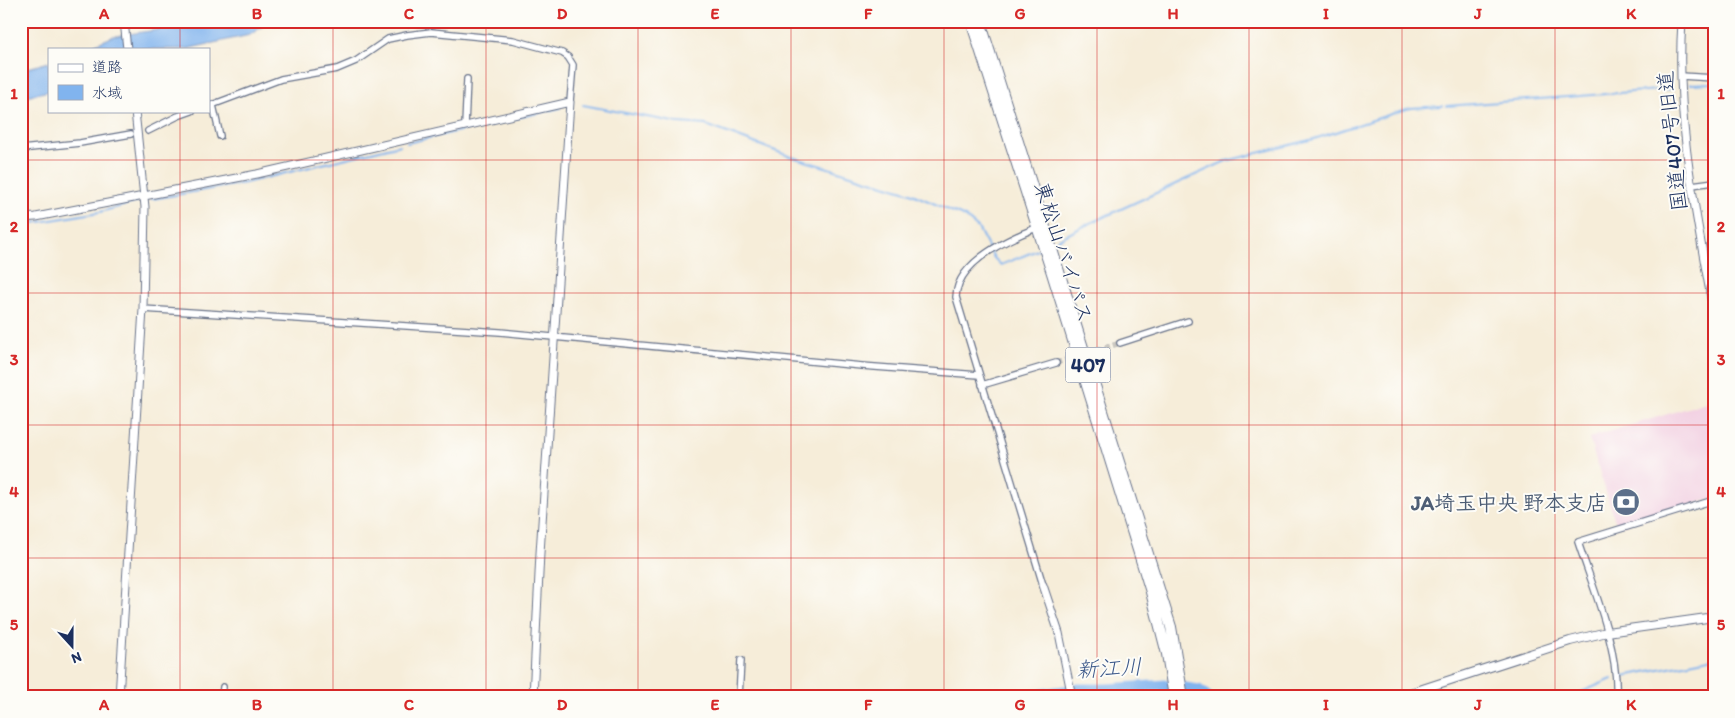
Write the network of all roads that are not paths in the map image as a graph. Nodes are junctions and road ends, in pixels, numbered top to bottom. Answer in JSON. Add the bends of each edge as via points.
{"nodes":[{"id":1,"x":124,"y":21,"type":"edge"},
{"id":2,"x":971,"y":21,"type":"edge"},
{"id":3,"x":980,"y":21,"type":"edge"},
{"id":4,"x":1682,"y":21,"type":"edge"},
{"id":5,"x":127,"y":48,"type":"edge"},
{"id":6,"x":987,"y":58,"type":"junction"},
{"id":7,"x":1680,"y":76,"type":"junction"},
{"id":8,"x":1714,"y":78,"type":"edge"},
{"id":9,"x":468,"y":79,"type":"dead end"},
{"id":10,"x":570,"y":102,"type":"junction"},
{"id":11,"x":211,"y":105,"type":"edge"},
{"id":12,"x":135,"y":112,"type":"edge"},
{"id":13,"x":189,"y":112,"type":"edge"},
{"id":14,"x":465,"y":126,"type":"junction"},
{"id":15,"x":148,"y":131,"type":"dead end"},
{"id":16,"x":131,"y":134,"type":"dead end"},
{"id":17,"x":220,"y":136,"type":"dead end"},
{"id":18,"x":21,"y":149,"type":"edge"},
{"id":19,"x":1714,"y":182,"type":"edge"},
{"id":20,"x":1692,"y":185,"type":"junction"},
{"id":21,"x":145,"y":196,"type":"junction"},
{"id":22,"x":21,"y":218,"type":"edge"},
{"id":23,"x":1036,"y":228,"type":"junction"},
{"id":24,"x":143,"y":309,"type":"junction"},
{"id":25,"x":1714,"y":315,"type":"edge"},
{"id":26,"x":1188,"y":321,"type":"dead end"},
{"id":27,"x":556,"y":338,"type":"junction"},
{"id":28,"x":1120,"y":343,"type":"tunnel mouth"},
{"id":29,"x":1056,"y":363,"type":"tunnel mouth"},
{"id":30,"x":979,"y":375,"type":"junction"},
{"id":31,"x":982,"y":386,"type":"junction"},
{"id":32,"x":1714,"y":500,"type":"edge"},
{"id":33,"x":1043,"y":584,"type":"joint"},
{"id":34,"x":1714,"y":617,"type":"edge"},
{"id":35,"x":1607,"y":632,"type":"junction"},
{"id":36,"x":741,"y":660,"type":"dead end"},
{"id":37,"x":1175,"y":673,"type":"junction"},
{"id":38,"x":223,"y":688,"type":"dead end"},
{"id":39,"x":119,"y":697,"type":"edge"},
{"id":40,"x":222,"y":697,"type":"edge"},
{"id":41,"x":533,"y":697,"type":"edge"},
{"id":42,"x":739,"y":697,"type":"edge"},
{"id":43,"x":1072,"y":697,"type":"edge"},
{"id":44,"x":1174,"y":697,"type":"edge"},
{"id":45,"x":1183,"y":697,"type":"edge"},
{"id":46,"x":1398,"y":697,"type":"edge"},
{"id":47,"x":1616,"y":697,"type":"edge"}],
"edges":[{"from":1,"to":5,"type":"street"},
{"from":2,"to":6,"type":"highway","name":"東松山バイパス","number":"407"},
{"from":3,"to":6,"type":"highway","name":"東松山バイパス","number":"407"},
{"from":4,"to":7,"type":"street","name":"国道407号旧道"},
{"from":6,"to":23,"type":"highway","name":"東松山バイパス","number":"407"},
{"from":6,"to":37,"type":"highway","name":"東松山バイパス","number":"407","via":[[1171,627]]},
{"from":7,"to":8,"type":"street"},
{"from":7,"to":20,"type":"street","name":"国道407号旧道"},
{"from":9,"to":14,"type":"street"},
{"from":10,"to":11,"type":"street","via":[[573,65],[562,53],[513,40],[431,32],[388,39],[356,61],[337,69],[281,79]]},
{"from":10,"to":14,"type":"street"},
{"from":10,"to":27,"type":"street"},
{"from":11,"to":17,"type":"street"},
{"from":12,"to":21,"type":"street"},
{"from":13,"to":15,"type":"street"},
{"from":14,"to":21,"type":"street"},
{"from":16,"to":18,"type":"street"},
{"from":19,"to":20,"type":"street"},
{"from":20,"to":25,"type":"street","name":"国道407号旧道"},
{"from":21,"to":22,"type":"street"},
{"from":21,"to":24,"type":"street"},
{"from":23,"to":30,"type":"street","via":[[982,257],[965,272],[956,290]]},
{"from":23,"to":37,"type":"highway","name":"東松山バイパス","number":"407"},
{"from":24,"to":27,"type":"street"},
{"from":24,"to":39,"type":"street"},
{"from":26,"to":28,"type":"street"},
{"from":27,"to":30,"type":"street"},
{"from":27,"to":41,"type":"street"},
{"from":29,"to":31,"type":"street"},
{"from":30,"to":31,"type":"street"},
{"from":31,"to":33,"type":"street"},
{"from":32,"to":35,"type":"street","via":[[1578,542]]},
{"from":33,"to":43,"type":"street","via":[[1059,633]]},
{"from":34,"to":35,"type":"main road"},
{"from":35,"to":46,"type":"main road"},
{"from":35,"to":47,"type":"street","via":[[1616,674]]},
{"from":36,"to":42,"type":"street"},
{"from":37,"to":44,"type":"highway","name":"東松山バイパス","number":"407"},
{"from":37,"to":45,"type":"highway","name":"東松山バイパス","number":"407"},
{"from":38,"to":40,"type":"street"}]}
